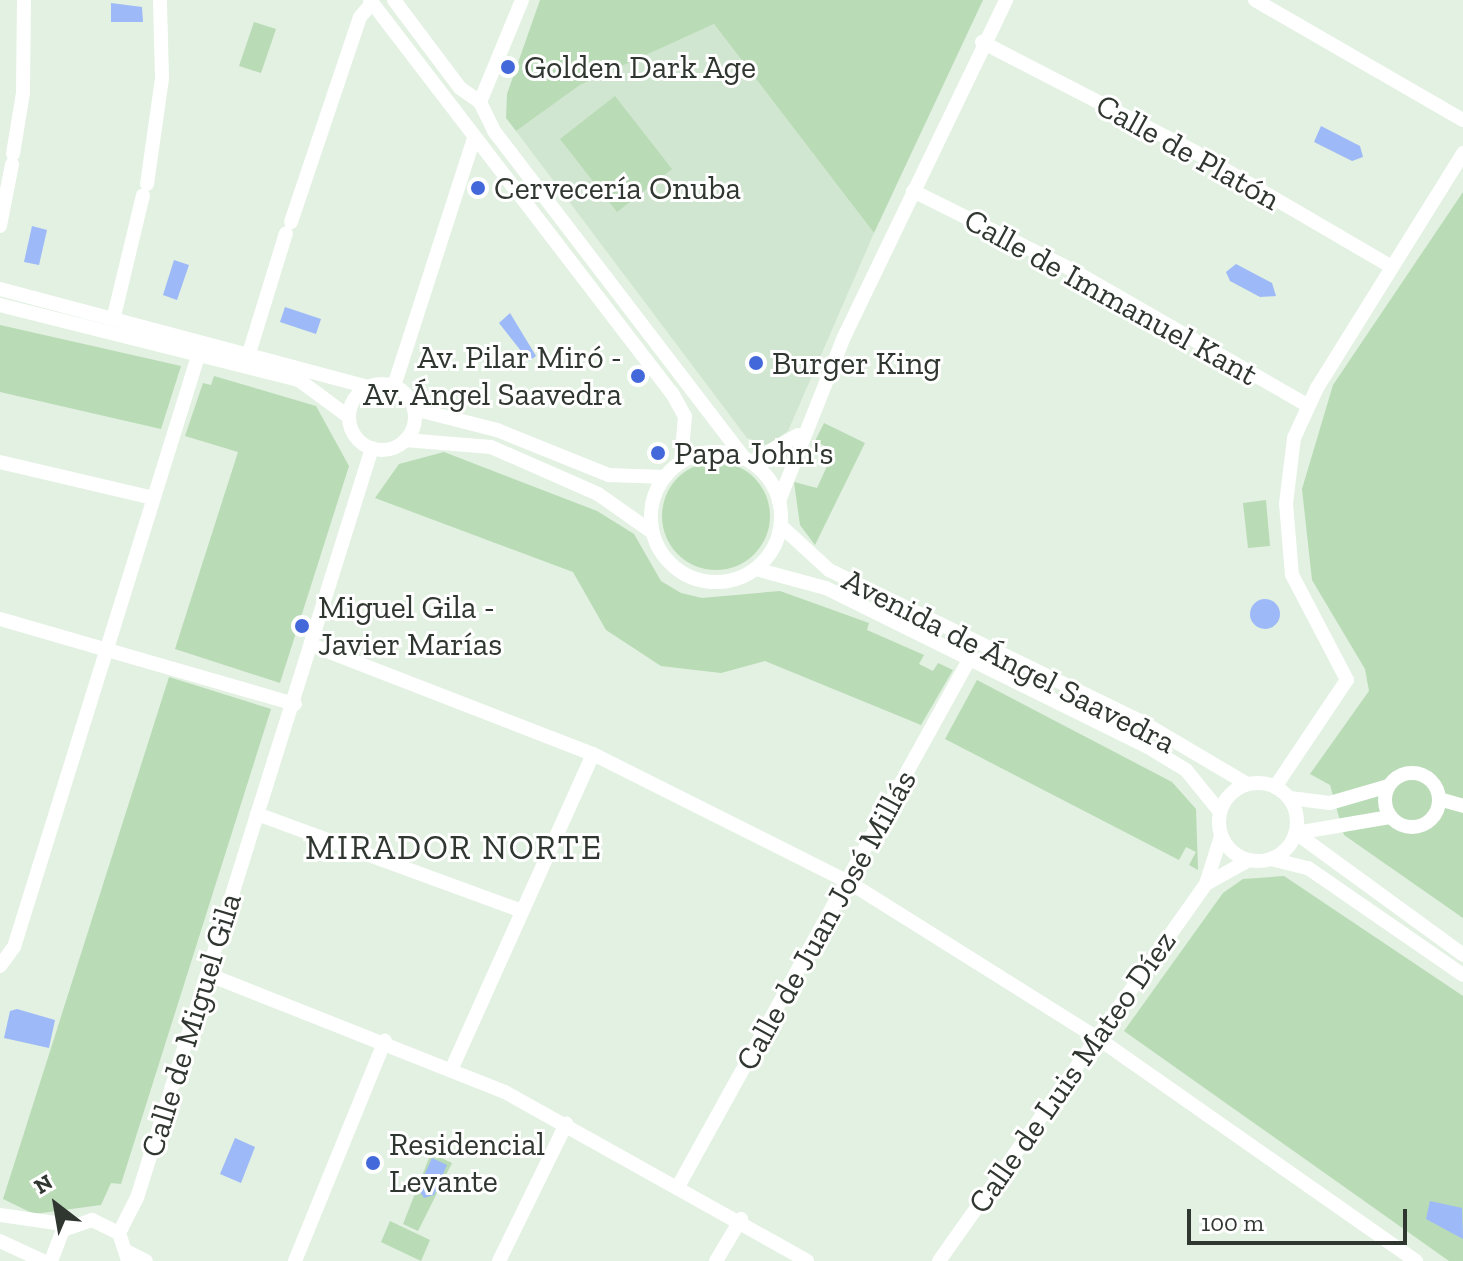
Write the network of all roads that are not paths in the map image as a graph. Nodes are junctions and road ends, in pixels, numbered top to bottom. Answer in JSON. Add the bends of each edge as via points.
{"nodes":[{"id":1,"x":24,"y":0,"type":"edge"},
{"id":2,"x":160,"y":0,"type":"edge"},
{"id":3,"x":394,"y":0,"type":"edge"},
{"id":4,"x":522,"y":0,"type":"edge"},
{"id":5,"x":1006,"y":0,"type":"edge"},
{"id":6,"x":1255,"y":0,"type":"edge"},
{"id":7,"x":371,"y":2,"type":"edge"},
{"id":8,"x":982,"y":42,"type":"junction"},
{"id":9,"x":474,"y":99,"type":"junction"},
{"id":10,"x":455,"y":108,"type":"junction"},
{"id":11,"x":1463,"y":120,"type":"edge"},
{"id":12,"x":494,"y":131,"type":"junction"},
{"id":13,"x":478,"y":142,"type":"junction"},
{"id":14,"x":1463,"y":153,"type":"edge"},
{"id":15,"x":913,"y":191,"type":"junction"},
{"id":16,"x":0,"y":226,"type":"edge"},
{"id":17,"x":1392,"y":267,"type":"junction"},
{"id":18,"x":0,"y":289,"type":"edge"},
{"id":19,"x":0,"y":305,"type":"edge"},
{"id":20,"x":114,"y":316,"type":"junction"},
{"id":21,"x":250,"y":350,"type":"junction"},
{"id":22,"x":199,"y":353,"type":"junction"},
{"id":23,"x":394,"y":386,"type":"junction"},
{"id":24,"x":368,"y":387,"type":"junction"},
{"id":25,"x":1307,"y":405,"type":"junction"},
{"id":26,"x":414,"y":409,"type":"junction"},
{"id":27,"x":349,"y":417,"type":"junction"},
{"id":28,"x":803,"y":428,"type":"junction"},
{"id":29,"x":405,"y":440,"type":"junction"},
{"id":30,"x":372,"y":448,"type":"junction"},
{"id":31,"x":748,"y":460,"type":"junction"},
{"id":32,"x":0,"y":462,"type":"edge"},
{"id":33,"x":681,"y":462,"type":"junction"},
{"id":34,"x":664,"y":477,"type":"junction"},
{"id":35,"x":153,"y":498,"type":"junction"},
{"id":36,"x":779,"y":501,"type":"junction"},
{"id":37,"x":781,"y":526,"type":"junction"},
{"id":38,"x":652,"y":532,"type":"junction"},
{"id":39,"x":756,"y":569,"type":"junction"},
{"id":40,"x":0,"y":619,"type":"edge"},
{"id":41,"x":314,"y":646,"type":"junction"},
{"id":42,"x":107,"y":647,"type":"junction"},
{"id":43,"x":971,"y":656,"type":"junction"},
{"id":44,"x":295,"y":704,"type":"junction"},
{"id":45,"x":593,"y":754,"type":"junction"},
{"id":46,"x":1247,"y":784,"type":"junction"},
{"id":47,"x":1388,"y":786,"type":"junction"},
{"id":48,"x":1275,"y":787,"type":"junction"},
{"id":49,"x":1290,"y":798,"type":"junction"},
{"id":50,"x":1439,"y":799,"type":"junction"},
{"id":51,"x":1463,"y":806,"type":"edge"},
{"id":52,"x":1220,"y":812,"type":"junction"},
{"id":53,"x":257,"y":814,"type":"junction"},
{"id":54,"x":1390,"y":817,"type":"junction"},
{"id":55,"x":1296,"y":833,"type":"junction"},
{"id":56,"x":1221,"y":836,"type":"junction"},
{"id":57,"x":1270,"y":859,"type":"junction"},
{"id":58,"x":1249,"y":860,"type":"junction"},
{"id":59,"x":847,"y":881,"type":"junction"},
{"id":60,"x":1206,"y":884,"type":"junction"},
{"id":61,"x":522,"y":911,"type":"junction"},
{"id":62,"x":1463,"y":955,"type":"edge"},
{"id":63,"x":0,"y":966,"type":"edge"},
{"id":64,"x":207,"y":974,"type":"junction"},
{"id":65,"x":1463,"y":975,"type":"edge"},
{"id":66,"x":1096,"y":1037,"type":"junction"},
{"id":67,"x":385,"y":1041,"type":"junction"},
{"id":68,"x":452,"y":1068,"type":"junction"},
{"id":69,"x":566,"y":1124,"type":"junction"},
{"id":70,"x":680,"y":1183,"type":"junction"},
{"id":71,"x":0,"y":1215,"type":"edge"},
{"id":72,"x":741,"y":1219,"type":"junction"},
{"id":73,"x":69,"y":1225,"type":"junction"},
{"id":74,"x":119,"y":1233,"type":"junction"},
{"id":75,"x":0,"y":1241,"type":"edge"},
{"id":76,"x":128,"y":1257,"type":"edge"},
{"id":77,"x":43,"y":1261,"type":"edge"},
{"id":78,"x":51,"y":1261,"type":"edge"},
{"id":79,"x":146,"y":1261,"type":"edge"},
{"id":80,"x":295,"y":1261,"type":"edge"},
{"id":81,"x":499,"y":1261,"type":"edge"},
{"id":82,"x":716,"y":1261,"type":"edge"},
{"id":83,"x":807,"y":1261,"type":"edge"},
{"id":84,"x":939,"y":1261,"type":"edge"},
{"id":85,"x":1416,"y":1261,"type":"edge"}],
"edges":[{"from":1,"to":16,"type":"street","via":[[23,93]]},
{"from":2,"to":20,"type":"street","via":[[162,78],[145,189]]},
{"from":3,"to":9,"type":"street"},
{"from":4,"to":9,"type":"street"},
{"from":5,"to":8,"type":"street"},
{"from":6,"to":11,"type":"street"},
{"from":7,"to":10,"type":"street"},
{"from":7,"to":21,"type":"street","via":[[360,17]]},
{"from":8,"to":15,"type":"street"},
{"from":8,"to":17,"type":"street","name":"Calle de Platón","via":[[1195,152]]},
{"from":9,"to":10,"type":"street"},
{"from":9,"to":12,"type":"street"},
{"from":10,"to":13,"type":"street"},
{"from":12,"to":13,"type":"street"},
{"from":12,"to":31,"type":"street"},
{"from":13,"to":23,"type":"street"},
{"from":13,"to":33,"type":"street","via":[[672,393],[685,416]]},
{"from":14,"to":17,"type":"street"},
{"from":15,"to":25,"type":"street","name":"Calle de Immanuel Kant","via":[[1074,271]]},
{"from":15,"to":28,"type":"street"},
{"from":17,"to":25,"type":"street"},
{"from":18,"to":20,"type":"street"},
{"from":19,"to":22,"type":"street"},
{"from":20,"to":21,"type":"street"},
{"from":21,"to":24,"type":"street"},
{"from":22,"to":27,"type":"street","via":[[299,380]]},
{"from":22,"to":35,"type":"street"},
{"from":23,"to":24,"type":"street"},
{"from":23,"to":26,"type":"street"},
{"from":24,"to":27,"type":"street"},
{"from":25,"to":48,"type":"street","via":[[1288,479],[1292,575],[1347,680]]},
{"from":26,"to":29,"type":"street"},
{"from":26,"to":34,"type":"street","via":[[497,430],[609,475]]},
{"from":27,"to":30,"type":"street","via":[[355,436]]},
{"from":28,"to":31,"type":"street","via":[[777,452]]},
{"from":28,"to":36,"type":"street"},
{"from":29,"to":30,"type":"street"},
{"from":29,"to":38,"type":"street","via":[[491,447],[598,494]]},
{"from":30,"to":41,"type":"street","name":"Calle de Miguel Gila"},
{"from":31,"to":33,"type":"street","via":[[705,453]]},
{"from":31,"to":36,"type":"street"},
{"from":32,"to":35,"type":"street"},
{"from":33,"to":34,"type":"street"},
{"from":34,"to":38,"type":"street","via":[[653,498]]},
{"from":35,"to":42,"type":"street"},
{"from":36,"to":37,"type":"street"},
{"from":37,"to":39,"type":"street"},
{"from":37,"to":46,"type":"street","name":"Avenida de Ángel Saavedra","via":[[829,570],[1144,723]]},
{"from":38,"to":39,"type":"street","via":[[670,564],[694,578],[721,583]]},
{"from":39,"to":43,"type":"street","name":"Avenida de Ángel Saavedra","via":[[826,588]]},
{"from":40,"to":42,"type":"street"},
{"from":41,"to":44,"type":"street","name":"Calle de Miguel Gila"},
{"from":41,"to":45,"type":"street"},
{"from":42,"to":44,"type":"street"},
{"from":42,"to":63,"type":"street","via":[[14,947]]},
{"from":43,"to":52,"type":"street","name":"Avenida de Ángel Saavedra","via":[[1169,759]]},
{"from":43,"to":59,"type":"street","name":"Calle de Juan José Millás"},
{"from":44,"to":53,"type":"street","name":"Calle de Miguel Gila"},
{"from":45,"to":59,"type":"street"},
{"from":45,"to":61,"type":"street"},
{"from":46,"to":48,"type":"street"},
{"from":46,"to":52,"type":"street"},
{"from":47,"to":49,"type":"street","via":[[1330,803]]},
{"from":47,"to":50,"type":"street","via":[[1418,773],[1433,783]]},
{"from":47,"to":54,"type":"street"},
{"from":48,"to":49,"type":"street"},
{"from":49,"to":55,"type":"street"},
{"from":50,"to":51,"type":"street"},
{"from":50,"to":54,"type":"street","via":[[1421,825]]},
{"from":52,"to":56,"type":"street"},
{"from":53,"to":61,"type":"street"},
{"from":53,"to":64,"type":"street","name":"Calle de Miguel Gila"},
{"from":54,"to":55,"type":"street"},
{"from":55,"to":57,"type":"street"},
{"from":55,"to":62,"type":"street"},
{"from":56,"to":58,"type":"street"},
{"from":56,"to":60,"type":"street","name":"Calle de Luis Mateo Díez"},
{"from":57,"to":58,"type":"street"},
{"from":57,"to":65,"type":"street","via":[[1308,868]]},
{"from":58,"to":60,"type":"street","name":"Calle de Luis Mateo Díez"},
{"from":59,"to":66,"type":"street"},
{"from":59,"to":70,"type":"street","name":"Calle de Juan José Millás"},
{"from":60,"to":66,"type":"street","name":"Calle de Luis Mateo Díez"},
{"from":61,"to":68,"type":"street"},
{"from":64,"to":67,"type":"street"},
{"from":64,"to":74,"type":"street","name":"Calle de Miguel Gila","via":[[137,1198]]},
{"from":66,"to":84,"type":"street","name":"Calle de Luis Mateo Díez"},
{"from":66,"to":85,"type":"street"},
{"from":67,"to":68,"type":"street"},
{"from":67,"to":80,"type":"street"},
{"from":68,"to":69,"type":"street"},
{"from":69,"to":70,"type":"street"},
{"from":69,"to":81,"type":"street"},
{"from":70,"to":72,"type":"street"},
{"from":71,"to":73,"type":"street"},
{"from":72,"to":82,"type":"street"},
{"from":72,"to":83,"type":"street"},
{"from":73,"to":74,"type":"street","via":[[92,1220]]},
{"from":73,"to":78,"type":"street"},
{"from":74,"to":76,"type":"street"},
{"from":75,"to":77,"type":"street"},
{"from":76,"to":79,"type":"street"}]}
